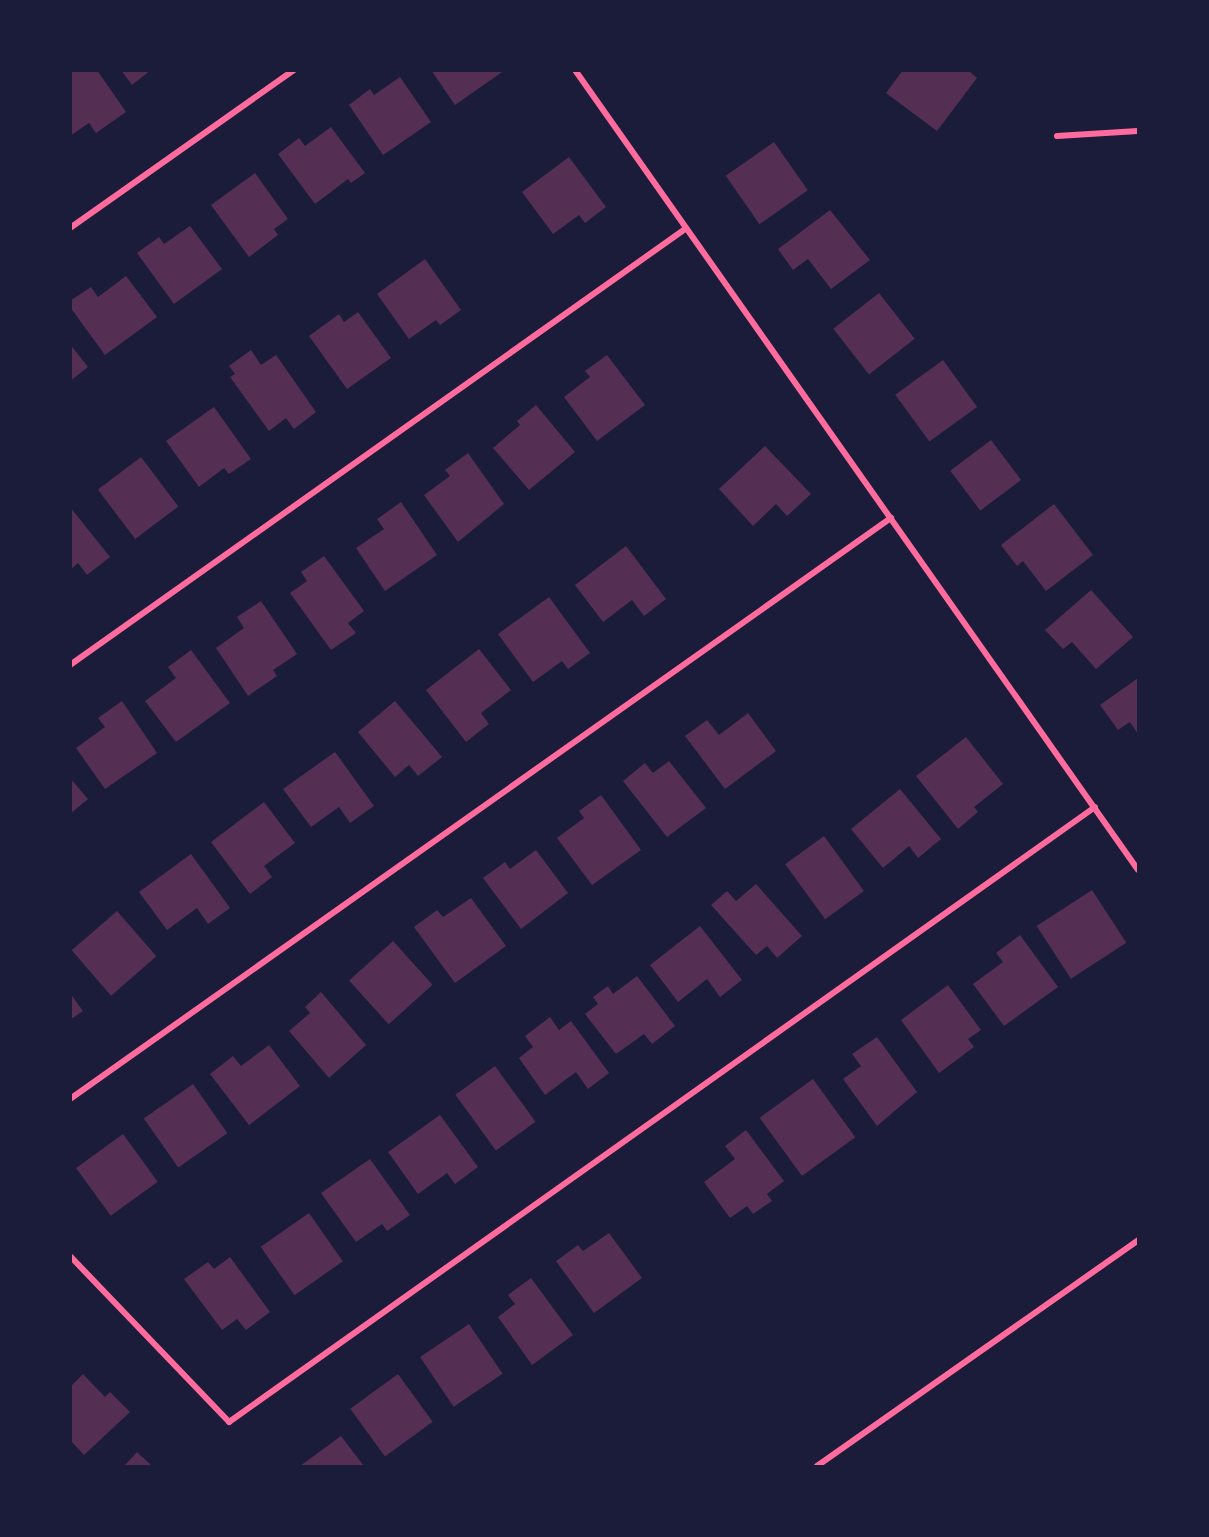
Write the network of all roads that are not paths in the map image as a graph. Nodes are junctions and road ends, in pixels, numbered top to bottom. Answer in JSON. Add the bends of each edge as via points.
{"nodes":[{"id":1,"x":294,"y":70,"type":"edge"},
{"id":2,"x":575,"y":70,"type":"edge"},
{"id":3,"x":1138,"y":131,"type":"edge"},
{"id":4,"x":1058,"y":136,"type":"dead end"},
{"id":5,"x":70,"y":228,"type":"edge"},
{"id":6,"x":685,"y":229,"type":"junction"},
{"id":7,"x":891,"y":518,"type":"junction"},
{"id":8,"x":70,"y":665,"type":"edge"},
{"id":9,"x":1095,"y":807,"type":"junction"},
{"id":10,"x":1138,"y":870,"type":"edge"},
{"id":11,"x":70,"y":1099,"type":"edge"},
{"id":12,"x":1138,"y":1240,"type":"edge"},
{"id":13,"x":70,"y":1256,"type":"edge"},
{"id":14,"x":817,"y":1467,"type":"edge"}],
"edges":[{"from":1,"to":5,"type":"street"},
{"from":2,"to":6,"type":"street"},
{"from":3,"to":4,"type":"street"},
{"from":6,"to":7,"type":"street"},
{"from":6,"to":8,"type":"street"},
{"from":7,"to":9,"type":"street"},
{"from":7,"to":11,"type":"street"},
{"from":9,"to":10,"type":"street"},
{"from":9,"to":13,"type":"street","via":[[229,1422]]},
{"from":12,"to":14,"type":"street"}]}
